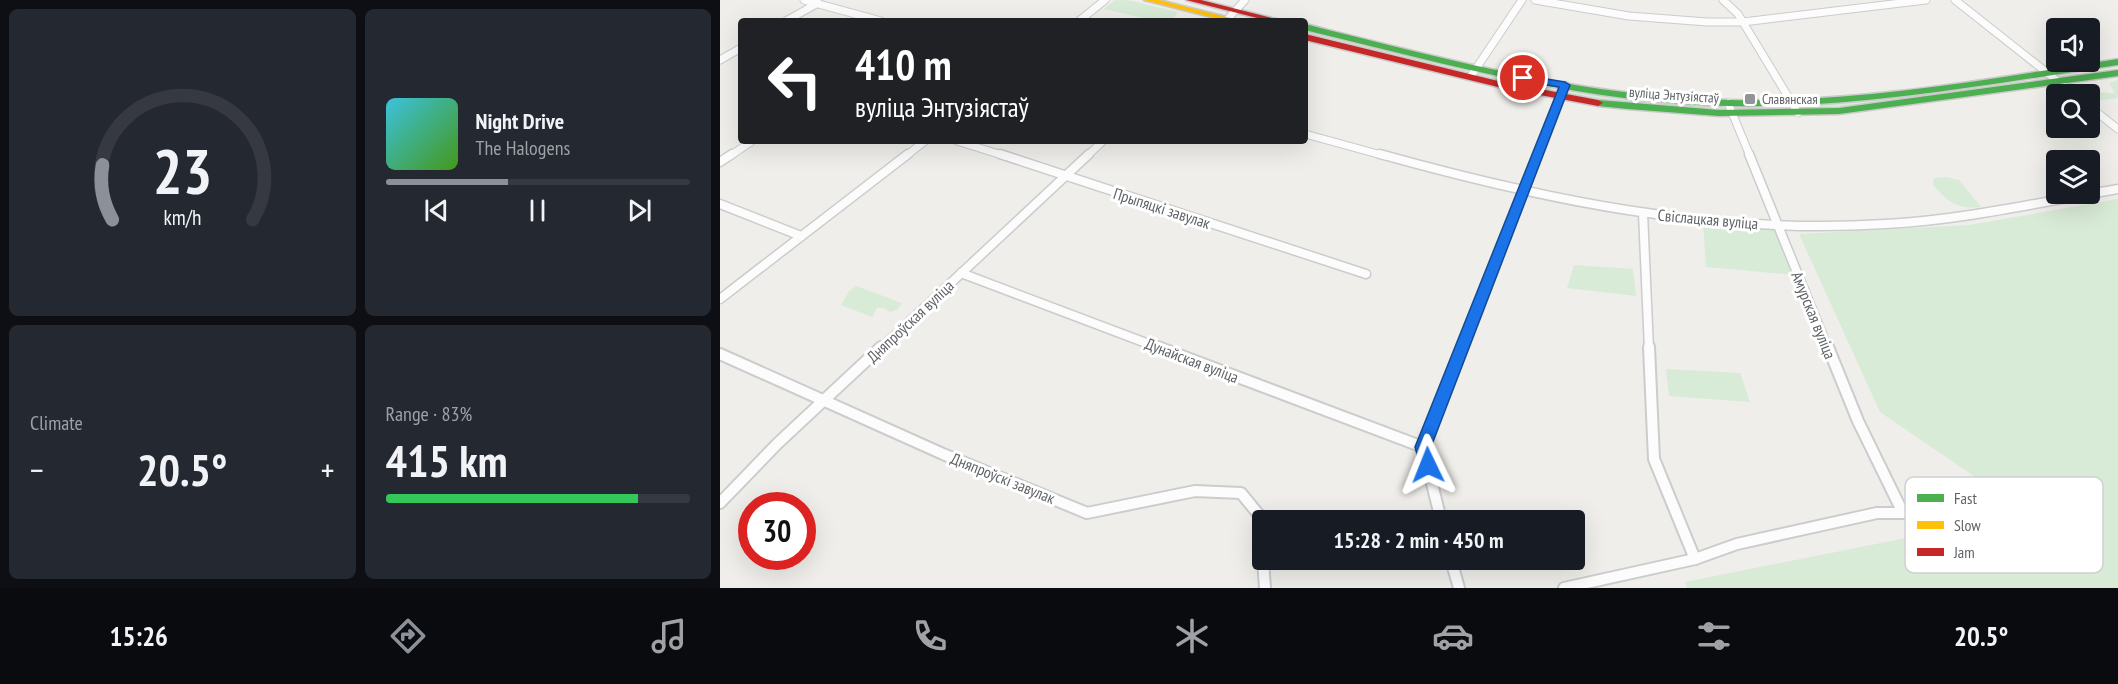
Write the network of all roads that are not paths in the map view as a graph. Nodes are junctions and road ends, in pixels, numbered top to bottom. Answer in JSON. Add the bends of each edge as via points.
{"nodes":[{"id":1,"x":804,"y":0,"type":"edge"},
{"id":2,"x":1105,"y":0,"type":"edge"},
{"id":3,"x":1148,"y":0,"type":"edge"},
{"id":4,"x":1190,"y":0,"type":"edge"},
{"id":5,"x":1245,"y":0,"type":"edge"},
{"id":6,"x":1522,"y":0,"type":"edge"},
{"id":7,"x":1535,"y":0,"type":"edge"},
{"id":8,"x":1723,"y":0,"type":"edge"},
{"id":9,"x":1845,"y":0,"type":"edge"},
{"id":10,"x":1926,"y":0,"type":"edge"},
{"id":11,"x":1955,"y":0,"type":"edge"},
{"id":12,"x":819,"y":2,"type":"edge"},
{"id":13,"x":1856,"y":7,"type":"junction"},
{"id":14,"x":791,"y":18,"type":"edge"},
{"id":15,"x":871,"y":18,"type":"edge"},
{"id":16,"x":1083,"y":18,"type":"edge"},
{"id":17,"x":1232,"y":18,"type":"edge"},
{"id":18,"x":1743,"y":21,"type":"junction"},
{"id":19,"x":1308,"y":28,"type":"edge"},
{"id":20,"x":1308,"y":38,"type":"edge"},
{"id":21,"x":738,"y":50,"type":"edge"},
{"id":22,"x":720,"y":60,"type":"edge"},
{"id":23,"x":2118,"y":62,"type":"edge"},
{"id":24,"x":2100,"y":64,"type":"edge"},
{"id":25,"x":1474,"y":72,"type":"junction"},
{"id":26,"x":2046,"y":72,"type":"junction"},
{"id":27,"x":2118,"y":73,"type":"edge"},
{"id":28,"x":2058,"y":82,"type":"junction"},
{"id":29,"x":2061,"y":84,"type":"edge"},
{"id":30,"x":1563,"y":91,"type":"junction"},
{"id":31,"x":1730,"y":108,"type":"junction"},
{"id":32,"x":1795,"y":108,"type":"junction"},
{"id":33,"x":2100,"y":115,"type":"edge"},
{"id":34,"x":2118,"y":129,"type":"edge"},
{"id":35,"x":1308,"y":135,"type":"edge"},
{"id":36,"x":747,"y":144,"type":"edge"},
{"id":37,"x":921,"y":144,"type":"edge"},
{"id":38,"x":967,"y":144,"type":"edge"},
{"id":39,"x":1100,"y":144,"type":"edge"},
{"id":40,"x":720,"y":162,"type":"edge"},
{"id":41,"x":1068,"y":175,"type":"junction"},
{"id":42,"x":2118,"y":189,"type":"edge"},
{"id":43,"x":1523,"y":191,"type":"junction"},
{"id":44,"x":720,"y":204,"type":"edge"},
{"id":45,"x":1643,"y":213,"type":"junction"},
{"id":46,"x":1777,"y":224,"type":"junction"},
{"id":47,"x":801,"y":236,"type":"junction"},
{"id":48,"x":961,"y":273,"type":"junction"},
{"id":49,"x":1366,"y":274,"type":"dead end"},
{"id":50,"x":720,"y":299,"type":"edge"},
{"id":51,"x":720,"y":354,"type":"edge"},
{"id":52,"x":824,"y":402,"type":"junction"},
{"id":53,"x":1423,"y":447,"type":"junction"},
{"id":54,"x":720,"y":503,"type":"edge"},
{"id":55,"x":1255,"y":510,"type":"edge"},
{"id":56,"x":1439,"y":510,"type":"edge"},
{"id":57,"x":1695,"y":559,"type":"junction"},
{"id":58,"x":1264,"y":570,"type":"edge"},
{"id":59,"x":1454,"y":570,"type":"edge"},
{"id":60,"x":1265,"y":588,"type":"edge"},
{"id":61,"x":1459,"y":588,"type":"edge"},
{"id":62,"x":1564,"y":588,"type":"edge"}],
"edges":[{"from":1,"to":12,"type":"street"},
{"from":2,"to":16,"type":"street"},
{"from":3,"to":17,"type":"street"},
{"from":4,"to":17,"type":"street"},
{"from":5,"to":17,"type":"street"},
{"from":6,"to":25,"type":"street"},
{"from":7,"to":18,"type":"street","via":[[1658,19]]},
{"from":8,"to":18,"type":"street"},
{"from":9,"to":13,"type":"street"},
{"from":10,"to":13,"type":"street"},
{"from":11,"to":26,"type":"street"},
{"from":12,"to":14,"type":"street"},
{"from":12,"to":15,"type":"street"},
{"from":13,"to":18,"type":"street"},
{"from":18,"to":32,"type":"street"},
{"from":19,"to":25,"type":"street","name":"вуліца Энтузіястаў"},
{"from":20,"to":25,"type":"street","name":"вуліца Энтузіястаў"},
{"from":21,"to":22,"type":"street"},
{"from":23,"to":24,"type":"street","name":"вуліца Энтузіястаў"},
{"from":25,"to":30,"type":"street","name":"вуліца Энтузіястаў"},
{"from":26,"to":28,"type":"street"},
{"from":26,"to":32,"type":"street","name":"вуліца Энтузіястаў"},
{"from":27,"to":28,"type":"street","name":"вуліца Энтузіястаў"},
{"from":28,"to":29,"type":"street"},
{"from":28,"to":32,"type":"street","name":"вуліца Энтузіястаў","via":[[1885,105]]},
{"from":30,"to":31,"type":"street","name":"вуліца Энтузіястаў"},
{"from":30,"to":43,"type":"street"},
{"from":31,"to":32,"type":"street","name":"вуліца Энтузіястаў"},
{"from":31,"to":46,"type":"street","name":"Амурская вуліца"},
{"from":33,"to":34,"type":"street"},
{"from":35,"to":43,"type":"street","name":"Свіслацкая вуліца"},
{"from":36,"to":40,"type":"street"},
{"from":37,"to":47,"type":"street"},
{"from":38,"to":41,"type":"street","name":"Прыпяцкі завулак"},
{"from":39,"to":41,"type":"street","name":"Дняпроўская вуліца"},
{"from":41,"to":48,"type":"street","name":"Дняпроўская вуліца"},
{"from":41,"to":49,"type":"street","name":"Прыпяцкі завулак"},
{"from":42,"to":46,"type":"street","name":"Свіслацкая вуліца","via":[[1927,221],[1853,226]]},
{"from":43,"to":45,"type":"street","name":"Свіслацкая вуліца"},
{"from":43,"to":53,"type":"street"},
{"from":44,"to":47,"type":"street"},
{"from":45,"to":46,"type":"street","name":"Свіслацкая вуліца"},
{"from":45,"to":57,"type":"street","via":[[1654,459]]},
{"from":46,"to":57,"type":"street","name":"Амурская вуліца","via":[[1858,421],[1903,513],[1877,513],[1749,541]]},
{"from":47,"to":50,"type":"street"},
{"from":48,"to":52,"type":"street","name":"Дняпроўская вуліца"},
{"from":48,"to":53,"type":"street","name":"Дунайская вуліца"},
{"from":51,"to":52,"type":"street","name":"Дняпроўскі завулак"},
{"from":52,"to":54,"type":"street","name":"Дняпроўская вуліца"},
{"from":52,"to":55,"type":"street","name":"Дняпроўскі завулак","via":[[1087,513],[1195,492],[1241,493]]},
{"from":53,"to":56,"type":"street"},
{"from":57,"to":62,"type":"street"},
{"from":58,"to":60,"type":"street"},
{"from":59,"to":61,"type":"street"}]}
